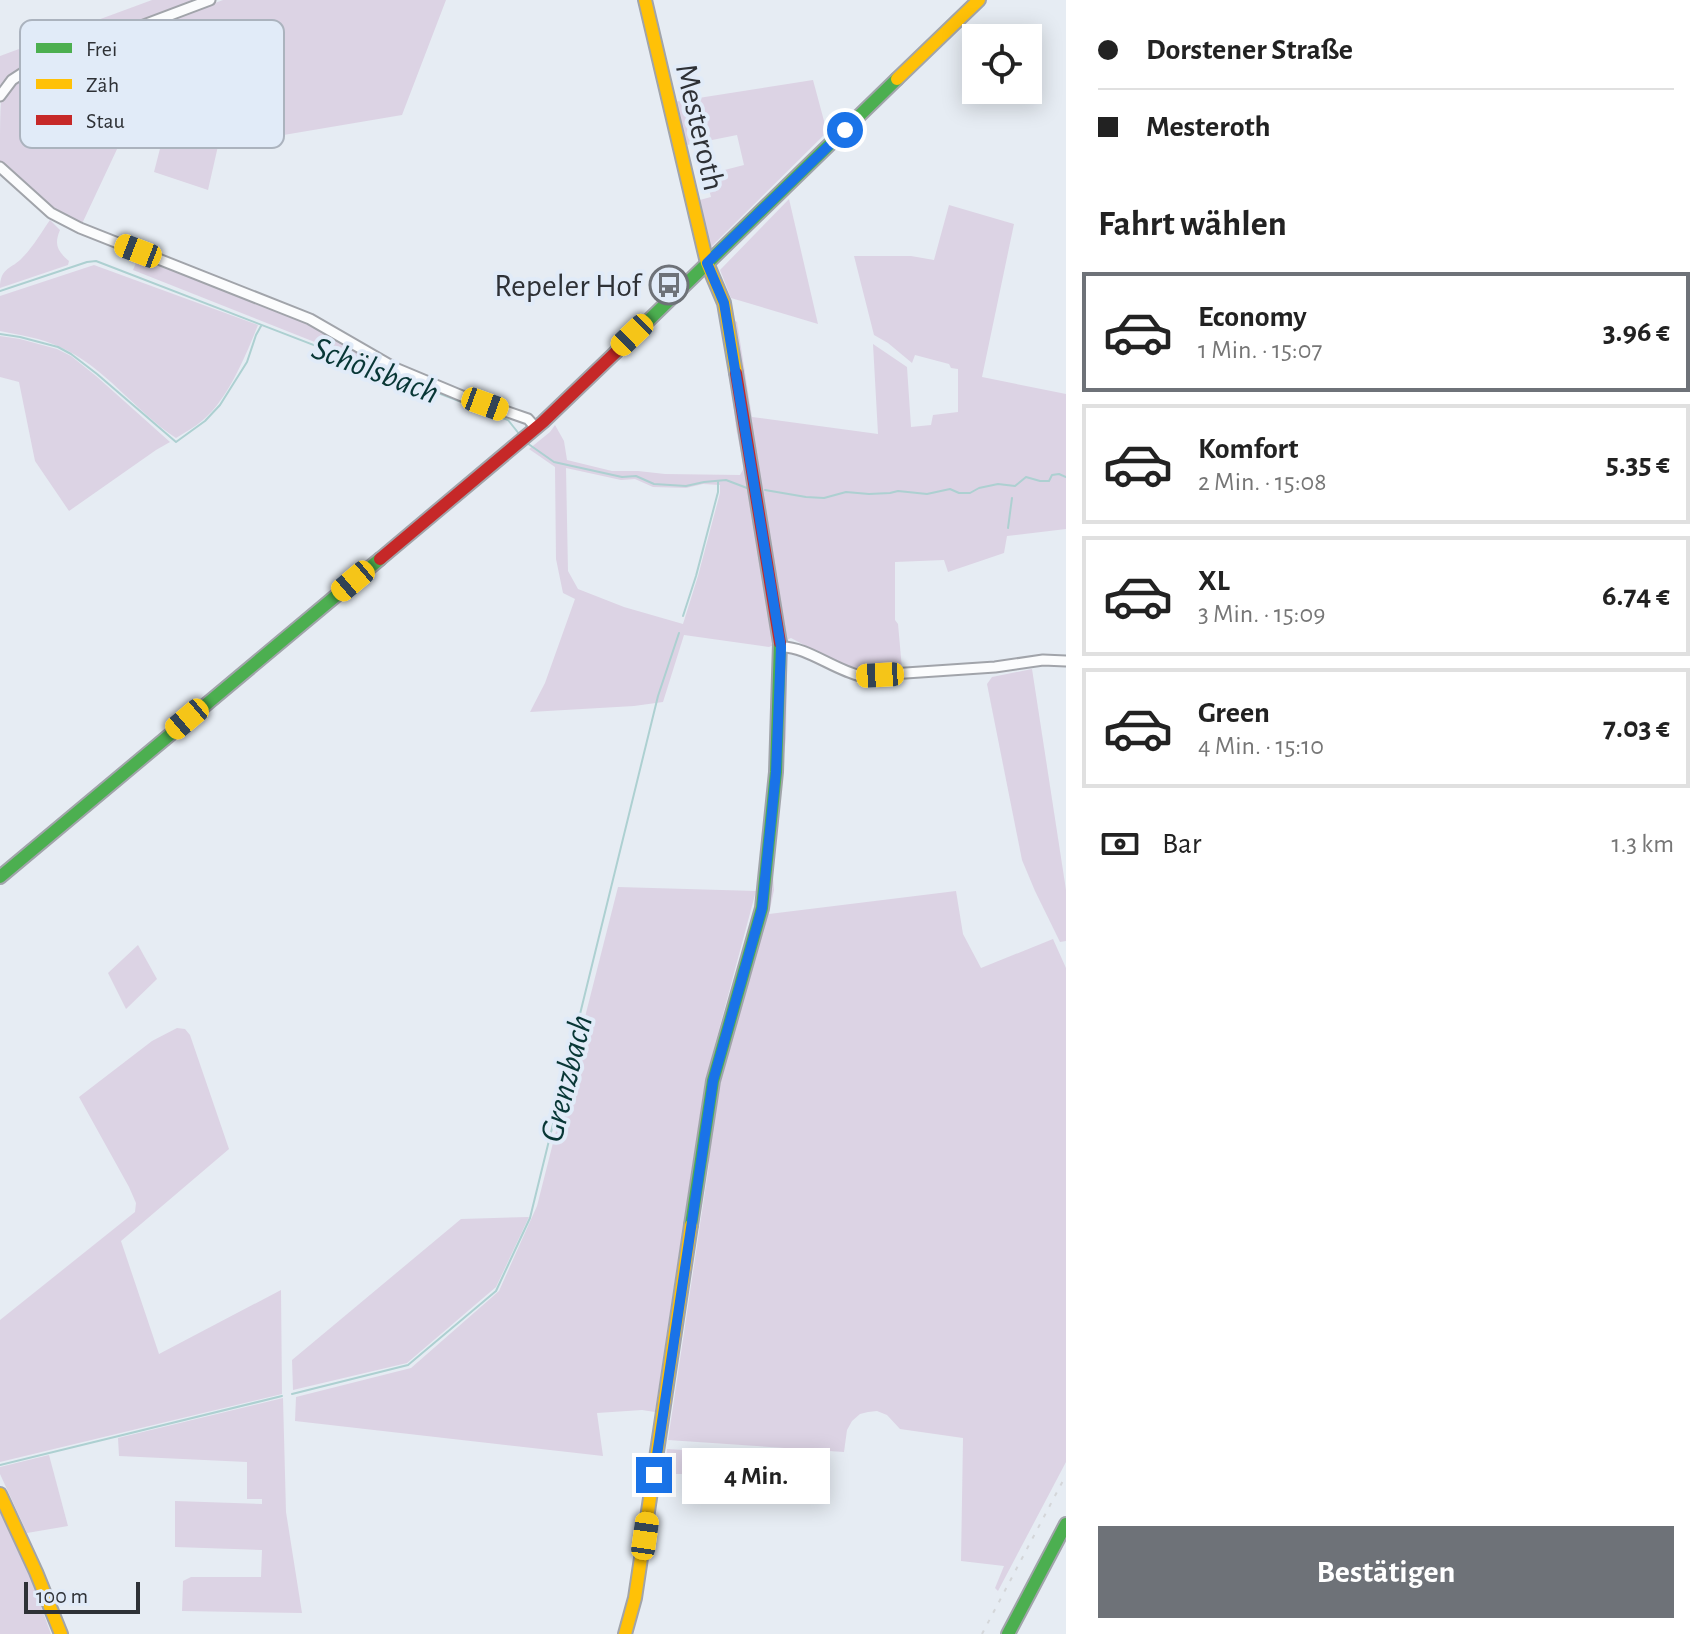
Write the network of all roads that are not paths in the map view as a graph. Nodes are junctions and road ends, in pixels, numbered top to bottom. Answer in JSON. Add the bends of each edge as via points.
{"nodes":[{"id":1,"x":210,"y":0,"type":"edge"},
{"id":2,"x":645,"y":0,"type":"edge"},
{"id":3,"x":979,"y":0,"type":"edge"},
{"id":4,"x":157,"y":20,"type":"edge"},
{"id":5,"x":20,"y":75,"type":"edge"},
{"id":6,"x":0,"y":96,"type":"edge"},
{"id":7,"x":0,"y":167,"type":"edge"},
{"id":8,"x":707,"y":263,"type":"junction"},
{"id":9,"x":527,"y":435,"type":"junction"},
{"id":10,"x":781,"y":647,"type":"junction"},
{"id":11,"x":1066,"y":661,"type":"edge"},
{"id":12,"x":0,"y":877,"type":"edge"},
{"id":13,"x":0,"y":1494,"type":"edge"},
{"id":14,"x":1066,"y":1524,"type":"edge"},
{"id":15,"x":61,"y":1634,"type":"edge"},
{"id":16,"x":625,"y":1634,"type":"edge"},
{"id":17,"x":1008,"y":1634,"type":"edge"}],
"edges":[{"from":1,"to":4,"type":"street"},
{"from":2,"to":8,"type":"street","name":"Mesteroth"},
{"from":3,"to":8,"type":"street"},
{"from":5,"to":6,"type":"street"},
{"from":7,"to":9,"type":"street","via":[[51,213],[80,228],[310,319],[395,368],[528,419]]},
{"from":8,"to":9,"type":"street"},
{"from":8,"to":10,"type":"street","name":"Mesteroth","via":[[724,303]]},
{"from":9,"to":12,"type":"street"},
{"from":10,"to":11,"type":"street","via":[[800,649],[861,676]]},
{"from":10,"to":16,"type":"street","name":"Mesteroth","via":[[776,772],[762,908],[713,1081],[635,1598]]},
{"from":13,"to":15,"type":"street"},
{"from":14,"to":17,"type":"street"}]}
